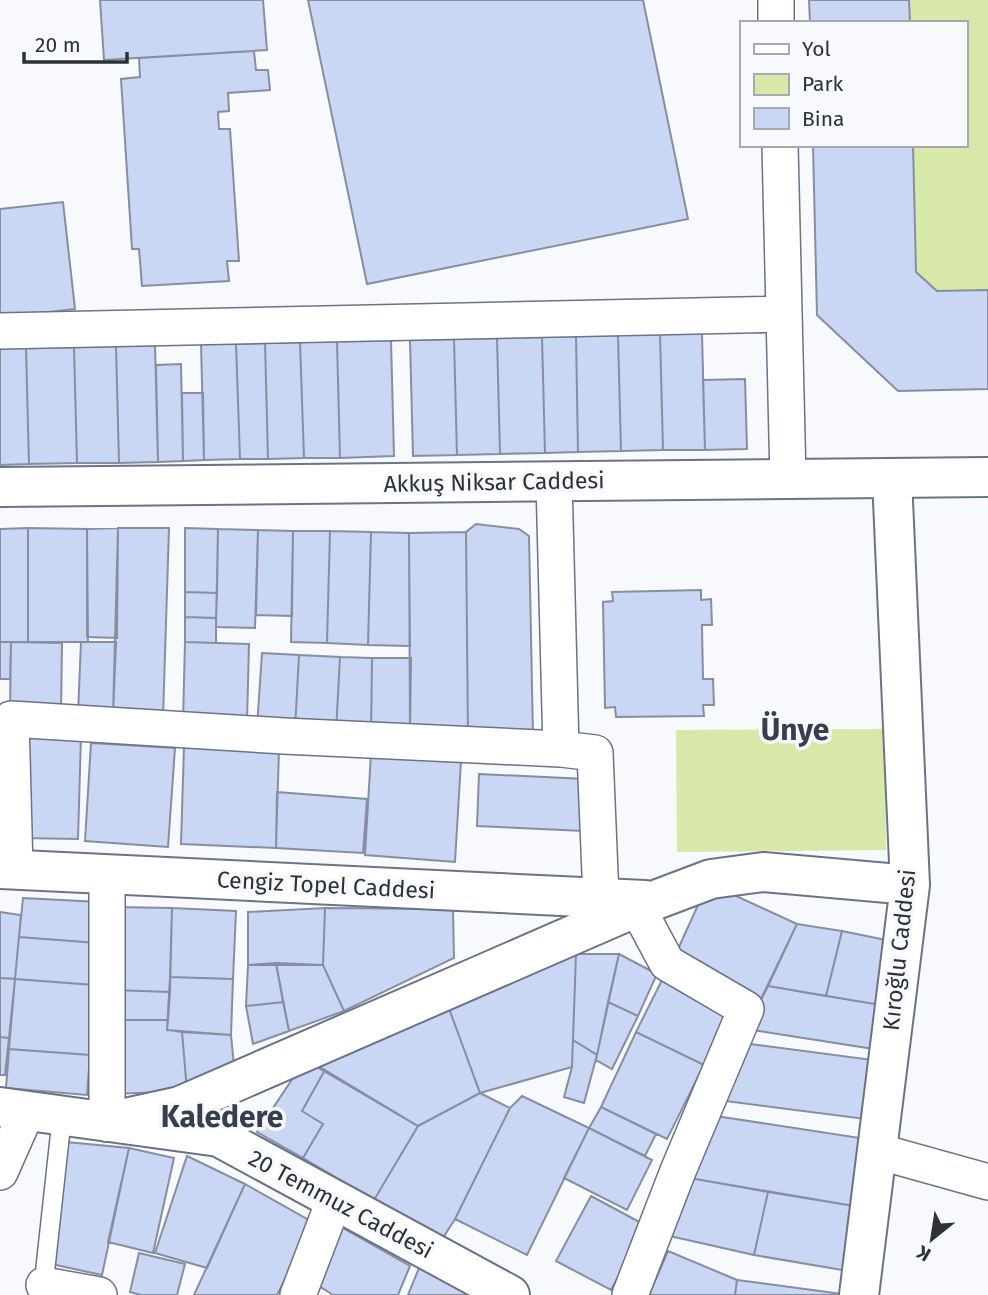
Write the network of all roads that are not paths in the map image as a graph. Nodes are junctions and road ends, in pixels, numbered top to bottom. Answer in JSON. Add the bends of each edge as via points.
{"nodes":[{"id":1,"x":776,"y":0,"type":"edge"},
{"id":2,"x":776,"y":21,"type":"edge"},
{"id":3,"x":780,"y":147,"type":"edge"},
{"id":4,"x":784,"y":314,"type":"junction"},
{"id":5,"x":0,"y":331,"type":"edge"},
{"id":6,"x":988,"y":477,"type":"edge"},
{"id":7,"x":892,"y":478,"type":"junction"},
{"id":8,"x":788,"y":479,"type":"junction"},
{"id":9,"x":554,"y":481,"type":"junction"},
{"id":10,"x":0,"y":487,"type":"edge"},
{"id":11,"x":561,"y":749,"type":"junction"},
{"id":12,"x":7,"y":870,"type":"edge"},
{"id":13,"x":107,"y":874,"type":"junction"},
{"id":14,"x":910,"y":885,"type":"junction"},
{"id":15,"x":631,"y":902,"type":"junction"},
{"id":16,"x":30,"y":1111,"type":"edge"},
{"id":17,"x":107,"y":1122,"type":"junction"},
{"id":18,"x":877,"y":1151,"type":"junction"},
{"id":19,"x":0,"y":1172,"type":"edge"},
{"id":20,"x":988,"y":1182,"type":"edge"},
{"id":21,"x":334,"y":1201,"type":"junction"},
{"id":22,"x":43,"y":1290,"type":"edge"},
{"id":23,"x":99,"y":1295,"type":"edge"},
{"id":24,"x":298,"y":1295,"type":"edge"},
{"id":25,"x":510,"y":1295,"type":"edge"},
{"id":26,"x":631,"y":1295,"type":"edge"},
{"id":27,"x":859,"y":1295,"type":"edge"}],
"edges":[{"from":1,"to":2,"type":"street"},
{"from":3,"to":4,"type":"street"},
{"from":4,"to":5,"type":"street"},
{"from":4,"to":8,"type":"street"},
{"from":6,"to":7,"type":"street","name":"Akkuş Niksar Caddesi"},
{"from":7,"to":8,"type":"street","name":"Akkuş Niksar Caddesi"},
{"from":7,"to":14,"type":"street","name":"Kıroğlu Caddesi"},
{"from":8,"to":9,"type":"street","name":"Akkuş Niksar Caddesi"},
{"from":9,"to":10,"type":"street","name":"Akkuş Niksar Caddesi"},
{"from":9,"to":11,"type":"street"},
{"from":11,"to":12,"type":"street","via":[[11,719]]},
{"from":11,"to":15,"type":"street","via":[[595,753]]},
{"from":12,"to":13,"type":"street","name":"Cengiz Topel Caddesi"},
{"from":13,"to":15,"type":"street","name":"Cengiz Topel Caddesi"},
{"from":13,"to":17,"type":"street"},
{"from":14,"to":15,"type":"street","via":[[763,872],[711,879]]},
{"from":14,"to":18,"type":"street","name":"Kıroğlu Caddesi"},
{"from":15,"to":17,"type":"street","via":[[180,1106]]},
{"from":15,"to":26,"type":"street","via":[[667,963],[746,1009]]},
{"from":16,"to":17,"type":"street","name":"20 Temmuz Caddesi"},
{"from":16,"to":19,"type":"street"},
{"from":16,"to":22,"type":"lane"},
{"from":17,"to":21,"type":"street","name":"20 Temmuz Caddesi","via":[[219,1137]]},
{"from":18,"to":20,"type":"street"},
{"from":18,"to":27,"type":"street","name":"Kıroğlu Caddesi"},
{"from":21,"to":24,"type":"street"},
{"from":21,"to":25,"type":"street","name":"20 Temmuz Caddesi"},
{"from":22,"to":23,"type":"street"}]}
